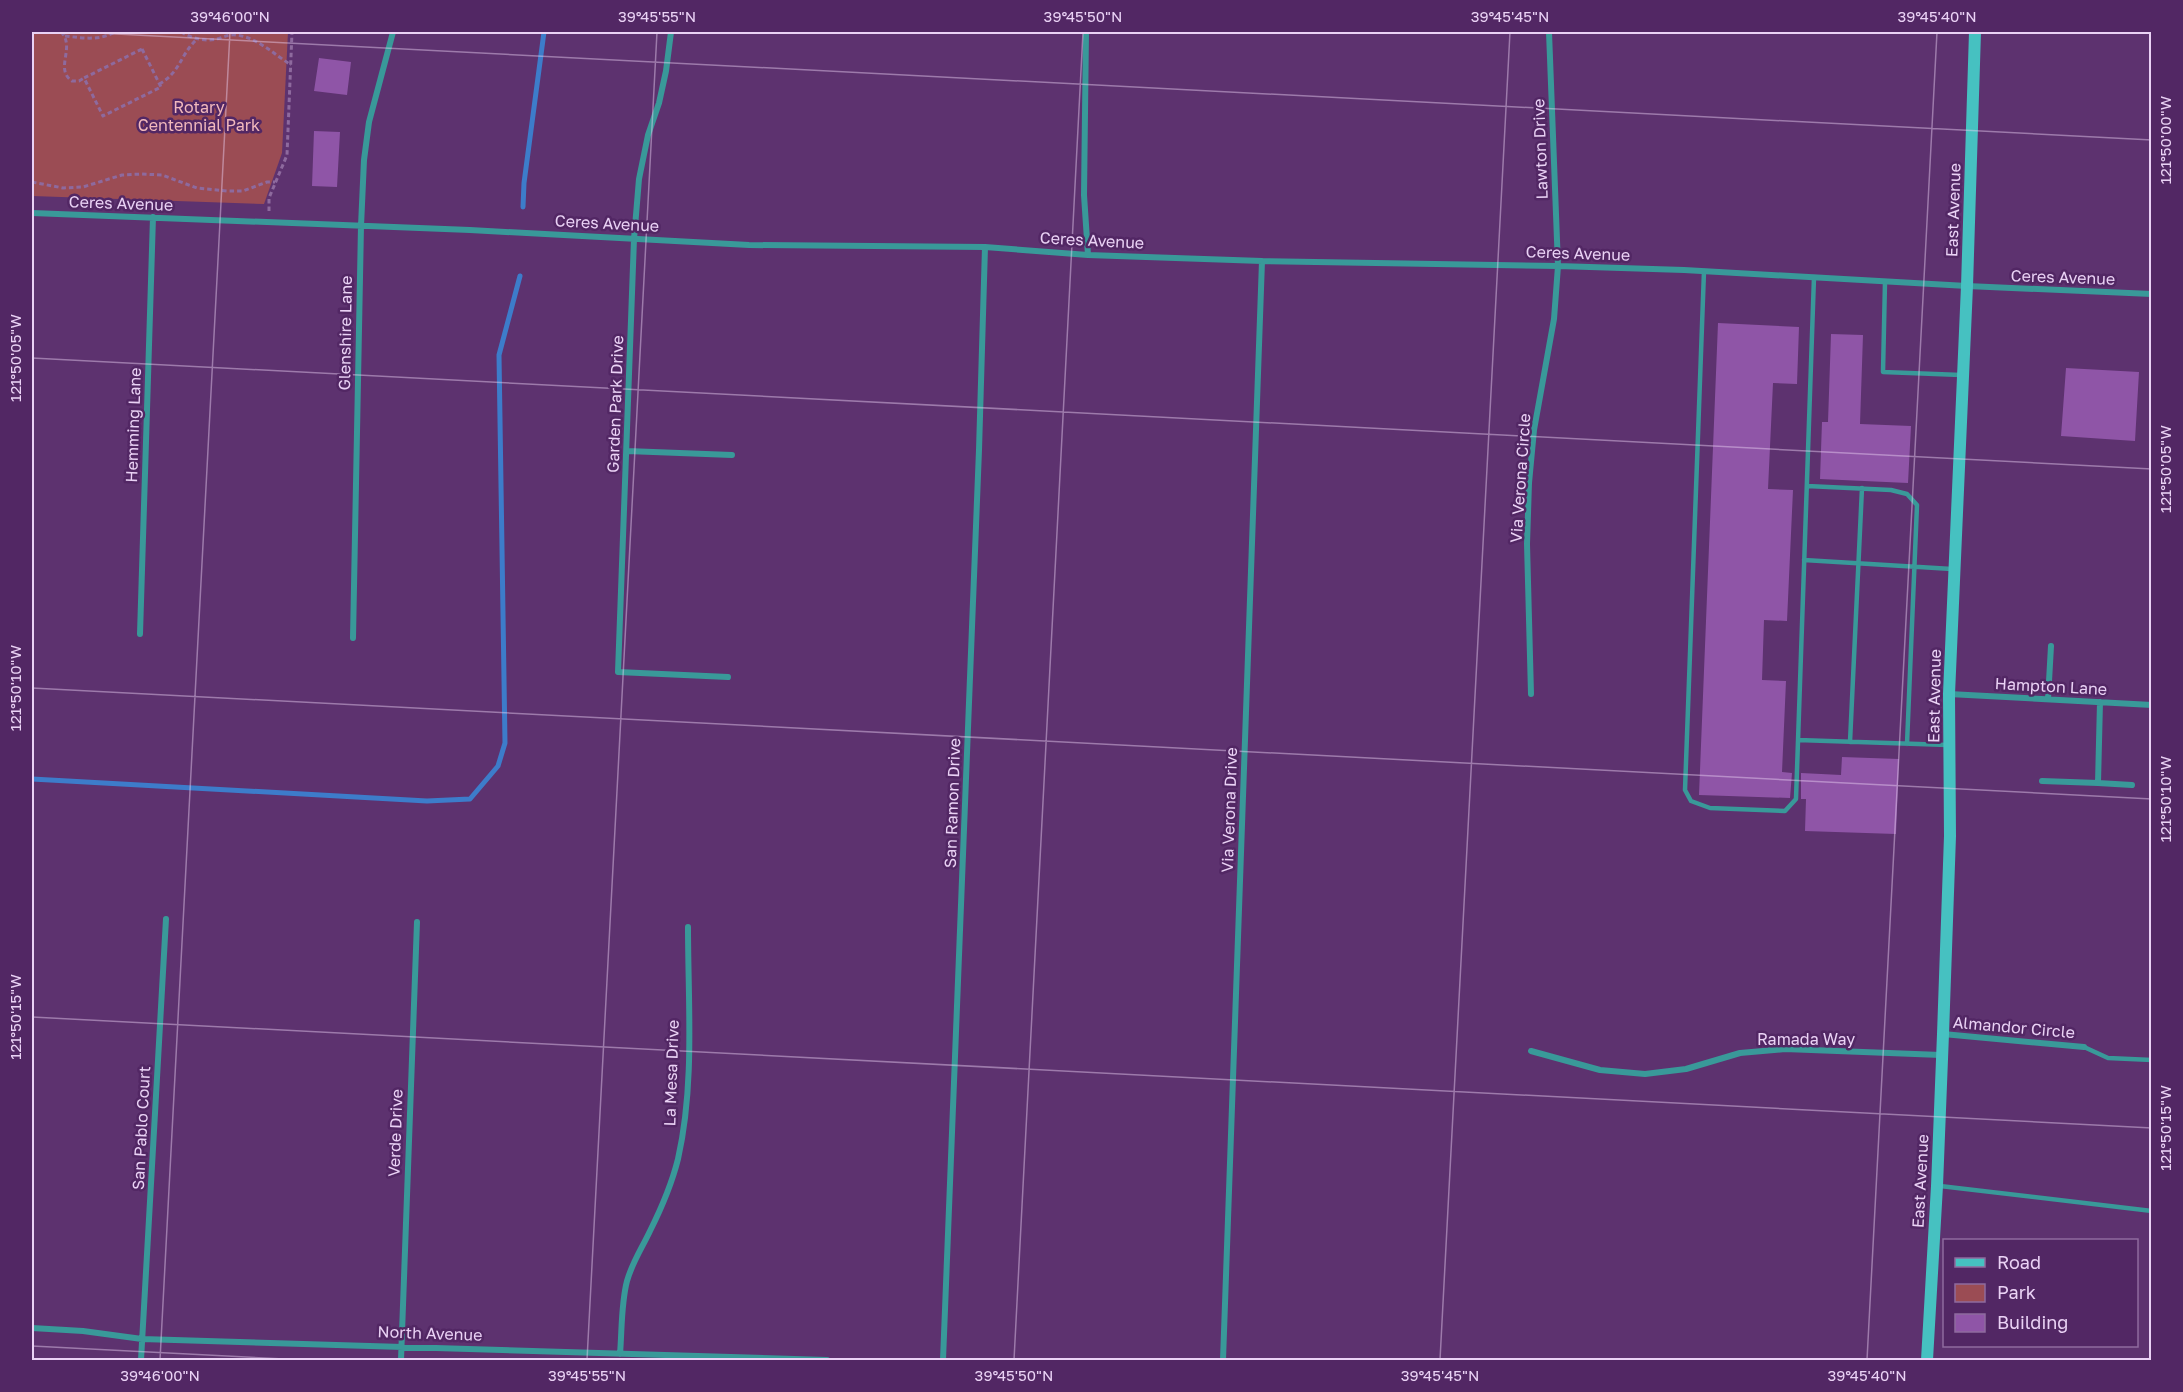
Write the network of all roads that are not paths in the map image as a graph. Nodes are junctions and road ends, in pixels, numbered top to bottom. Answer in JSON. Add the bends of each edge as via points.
{"nodes":[{"id":1,"x":393,"y":32,"type":"edge"},
{"id":2,"x":671,"y":32,"type":"edge"},
{"id":3,"x":1086,"y":32,"type":"edge"},
{"id":4,"x":1549,"y":32,"type":"edge"},
{"id":5,"x":1975,"y":32,"type":"edge"},
{"id":6,"x":32,"y":213,"type":"edge"},
{"id":7,"x":153,"y":217,"type":"junction"},
{"id":8,"x":361,"y":226,"type":"junction"},
{"id":9,"x":634,"y":239,"type":"junction"},
{"id":10,"x":984,"y":247,"type":"junction"},
{"id":11,"x":1088,"y":255,"type":"junction"},
{"id":12,"x":1262,"y":261,"type":"junction"},
{"id":13,"x":1558,"y":266,"type":"junction"},
{"id":14,"x":1704,"y":271,"type":"junction"},
{"id":15,"x":1814,"y":278,"type":"junction"},
{"id":16,"x":1885,"y":282,"type":"junction"},
{"id":17,"x":1967,"y":286,"type":"junction"},
{"id":18,"x":2151,"y":294,"type":"edge"},
{"id":19,"x":1963,"y":375,"type":"junction"},
{"id":20,"x":627,"y":451,"type":"junction"},
{"id":21,"x":732,"y":455,"type":"dead end"},
{"id":22,"x":1807,"y":486,"type":"junction"},
{"id":23,"x":1862,"y":488,"type":"junction"},
{"id":24,"x":1804,"y":560,"type":"junction"},
{"id":25,"x":1859,"y":563,"type":"junction"},
{"id":26,"x":1915,"y":567,"type":"junction"},
{"id":27,"x":1955,"y":569,"type":"junction"},
{"id":28,"x":140,"y":634,"type":"dead end"},
{"id":29,"x":353,"y":638,"type":"dead end"},
{"id":30,"x":2051,"y":646,"type":"dead end"},
{"id":31,"x":728,"y":677,"type":"dead end"},
{"id":32,"x":1531,"y":694,"type":"dead end"},
{"id":33,"x":1949,"y":694,"type":"junction"},
{"id":34,"x":2048,"y":699,"type":"junction"},
{"id":35,"x":2100,"y":702,"type":"junction"},
{"id":36,"x":2151,"y":705,"type":"edge"},
{"id":37,"x":1798,"y":740,"type":"junction"},
{"id":38,"x":1850,"y":742,"type":"junction"},
{"id":39,"x":1906,"y":744,"type":"junction"},
{"id":40,"x":1949,"y":745,"type":"junction"},
{"id":41,"x":2042,"y":781,"type":"dead end"},
{"id":42,"x":2098,"y":783,"type":"junction"},
{"id":43,"x":2132,"y":785,"type":"dead end"},
{"id":44,"x":166,"y":919,"type":"dead end"},
{"id":45,"x":417,"y":922,"type":"dead end"},
{"id":46,"x":688,"y":927,"type":"dead end"},
{"id":47,"x":1943,"y":1034,"type":"junction"},
{"id":48,"x":2084,"y":1047,"type":"joint"},
{"id":49,"x":1531,"y":1051,"type":"dead end"},
{"id":50,"x":1941,"y":1055,"type":"junction"},
{"id":51,"x":2151,"y":1060,"type":"edge"},
{"id":52,"x":1937,"y":1186,"type":"junction"},
{"id":53,"x":2151,"y":1211,"type":"edge"},
{"id":54,"x":32,"y":1328,"type":"edge"},
{"id":55,"x":142,"y":1339,"type":"junction"},
{"id":56,"x":402,"y":1346,"type":"junction"},
{"id":57,"x":621,"y":1354,"type":"junction"},
{"id":58,"x":704,"y":1359,"type":"edge"},
{"id":59,"x":141,"y":1360,"type":"edge"},
{"id":60,"x":401,"y":1360,"type":"edge"},
{"id":61,"x":828,"y":1360,"type":"edge"},
{"id":62,"x":943,"y":1360,"type":"edge"},
{"id":63,"x":1223,"y":1360,"type":"edge"},
{"id":64,"x":1927,"y":1360,"type":"edge"}],
"edges":[{"from":1,"to":8,"type":"street","name":"Glenshire Lane","via":[[369,122]]},
{"from":2,"to":9,"type":"street","name":"Garden Park Drive","via":[[666,71],[639,179]]},
{"from":3,"to":11,"type":"street","via":[[1084,195]]},
{"from":4,"to":13,"type":"street","name":"Lawton Drive"},
{"from":5,"to":17,"type":"main road","name":"East Avenue"},
{"from":6,"to":7,"type":"street","name":"Ceres Avenue"},
{"from":7,"to":8,"type":"street","name":"Ceres Avenue"},
{"from":7,"to":28,"type":"street","name":"Hemming Lane"},
{"from":8,"to":9,"type":"street","name":"Ceres Avenue"},
{"from":8,"to":29,"type":"street","name":"Glenshire Lane"},
{"from":9,"to":10,"type":"street","name":"Ceres Avenue","via":[[749,245]]},
{"from":9,"to":20,"type":"street","name":"Garden Park Drive"},
{"from":10,"to":11,"type":"street","name":"Ceres Avenue"},
{"from":10,"to":62,"type":"street","name":"San Ramon Drive"},
{"from":11,"to":12,"type":"street","name":"Ceres Avenue"},
{"from":12,"to":13,"type":"street","name":"Ceres Avenue"},
{"from":12,"to":63,"type":"street","name":"Via Verona Drive"},
{"from":13,"to":14,"type":"street","name":"Ceres Avenue"},
{"from":13,"to":32,"type":"street","name":"Via Verona Circle","via":[[1554,319],[1534,430],[1529,483]]},
{"from":14,"to":15,"type":"street","name":"Ceres Avenue"},
{"from":14,"to":37,"type":"lane","via":[[1685,790],[1691,801],[1710,808],[1785,812],[1796,799]]},
{"from":15,"to":16,"type":"street","name":"Ceres Avenue"},
{"from":15,"to":22,"type":"lane"},
{"from":16,"to":17,"type":"street","name":"Ceres Avenue"},
{"from":16,"to":19,"type":"lane","via":[[1883,372]]},
{"from":17,"to":18,"type":"street","name":"Ceres Avenue"},
{"from":17,"to":19,"type":"main road","name":"East Avenue"},
{"from":19,"to":27,"type":"main road","name":"East Avenue"},
{"from":20,"to":21,"type":"street"},
{"from":20,"to":31,"type":"street","name":"Garden Park Drive","via":[[618,672]]},
{"from":22,"to":23,"type":"lane"},
{"from":22,"to":24,"type":"lane"},
{"from":23,"to":25,"type":"lane"},
{"from":23,"to":26,"type":"lane","via":[[1899,492],[1917,505]]},
{"from":24,"to":25,"type":"lane"},
{"from":24,"to":37,"type":"lane"},
{"from":25,"to":26,"type":"lane"},
{"from":25,"to":38,"type":"lane"},
{"from":26,"to":27,"type":"lane"},
{"from":26,"to":39,"type":"lane"},
{"from":27,"to":33,"type":"main road","name":"East Avenue"},
{"from":30,"to":34,"type":"street"},
{"from":33,"to":34,"type":"street","name":"Hampton Lane"},
{"from":33,"to":40,"type":"main road","name":"East Avenue"},
{"from":34,"to":35,"type":"street","name":"Hampton Lane"},
{"from":35,"to":36,"type":"street","name":"Hampton Lane"},
{"from":35,"to":42,"type":"street"},
{"from":37,"to":38,"type":"lane"},
{"from":38,"to":39,"type":"lane"},
{"from":39,"to":40,"type":"lane"},
{"from":40,"to":47,"type":"main road","name":"East Avenue"},
{"from":41,"to":42,"type":"street"},
{"from":42,"to":43,"type":"street"},
{"from":44,"to":55,"type":"street","name":"San Pablo Court"},
{"from":45,"to":56,"type":"street","name":"Verde Drive"},
{"from":46,"to":57,"type":"street","name":"La Mesa Drive","via":[[684,1126],[663,1202],[627,1282]]},
{"from":47,"to":48,"type":"street","name":"Almandor Circle"},
{"from":47,"to":50,"type":"main road","name":"East Avenue"},
{"from":48,"to":51,"type":"lane","via":[[2108,1058]]},
{"from":49,"to":50,"type":"street","name":"Ramada Way","via":[[1600,1070],[1645,1074],[1686,1069],[1740,1053],[1785,1049]]},
{"from":50,"to":52,"type":"main road","name":"East Avenue"},
{"from":52,"to":53,"type":"lane"},
{"from":52,"to":64,"type":"main road","name":"East Avenue"},
{"from":54,"to":55,"type":"street","name":"North Avenue"},
{"from":55,"to":56,"type":"street","name":"North Avenue"},
{"from":55,"to":59,"type":"street","name":"San Pablo Court"},
{"from":56,"to":57,"type":"street","name":"North Avenue"},
{"from":56,"to":60,"type":"street","name":"Verde Drive"},
{"from":57,"to":58,"type":"street","name":"North Avenue"},
{"from":58,"to":61,"type":"street","name":"North Avenue"}]}
